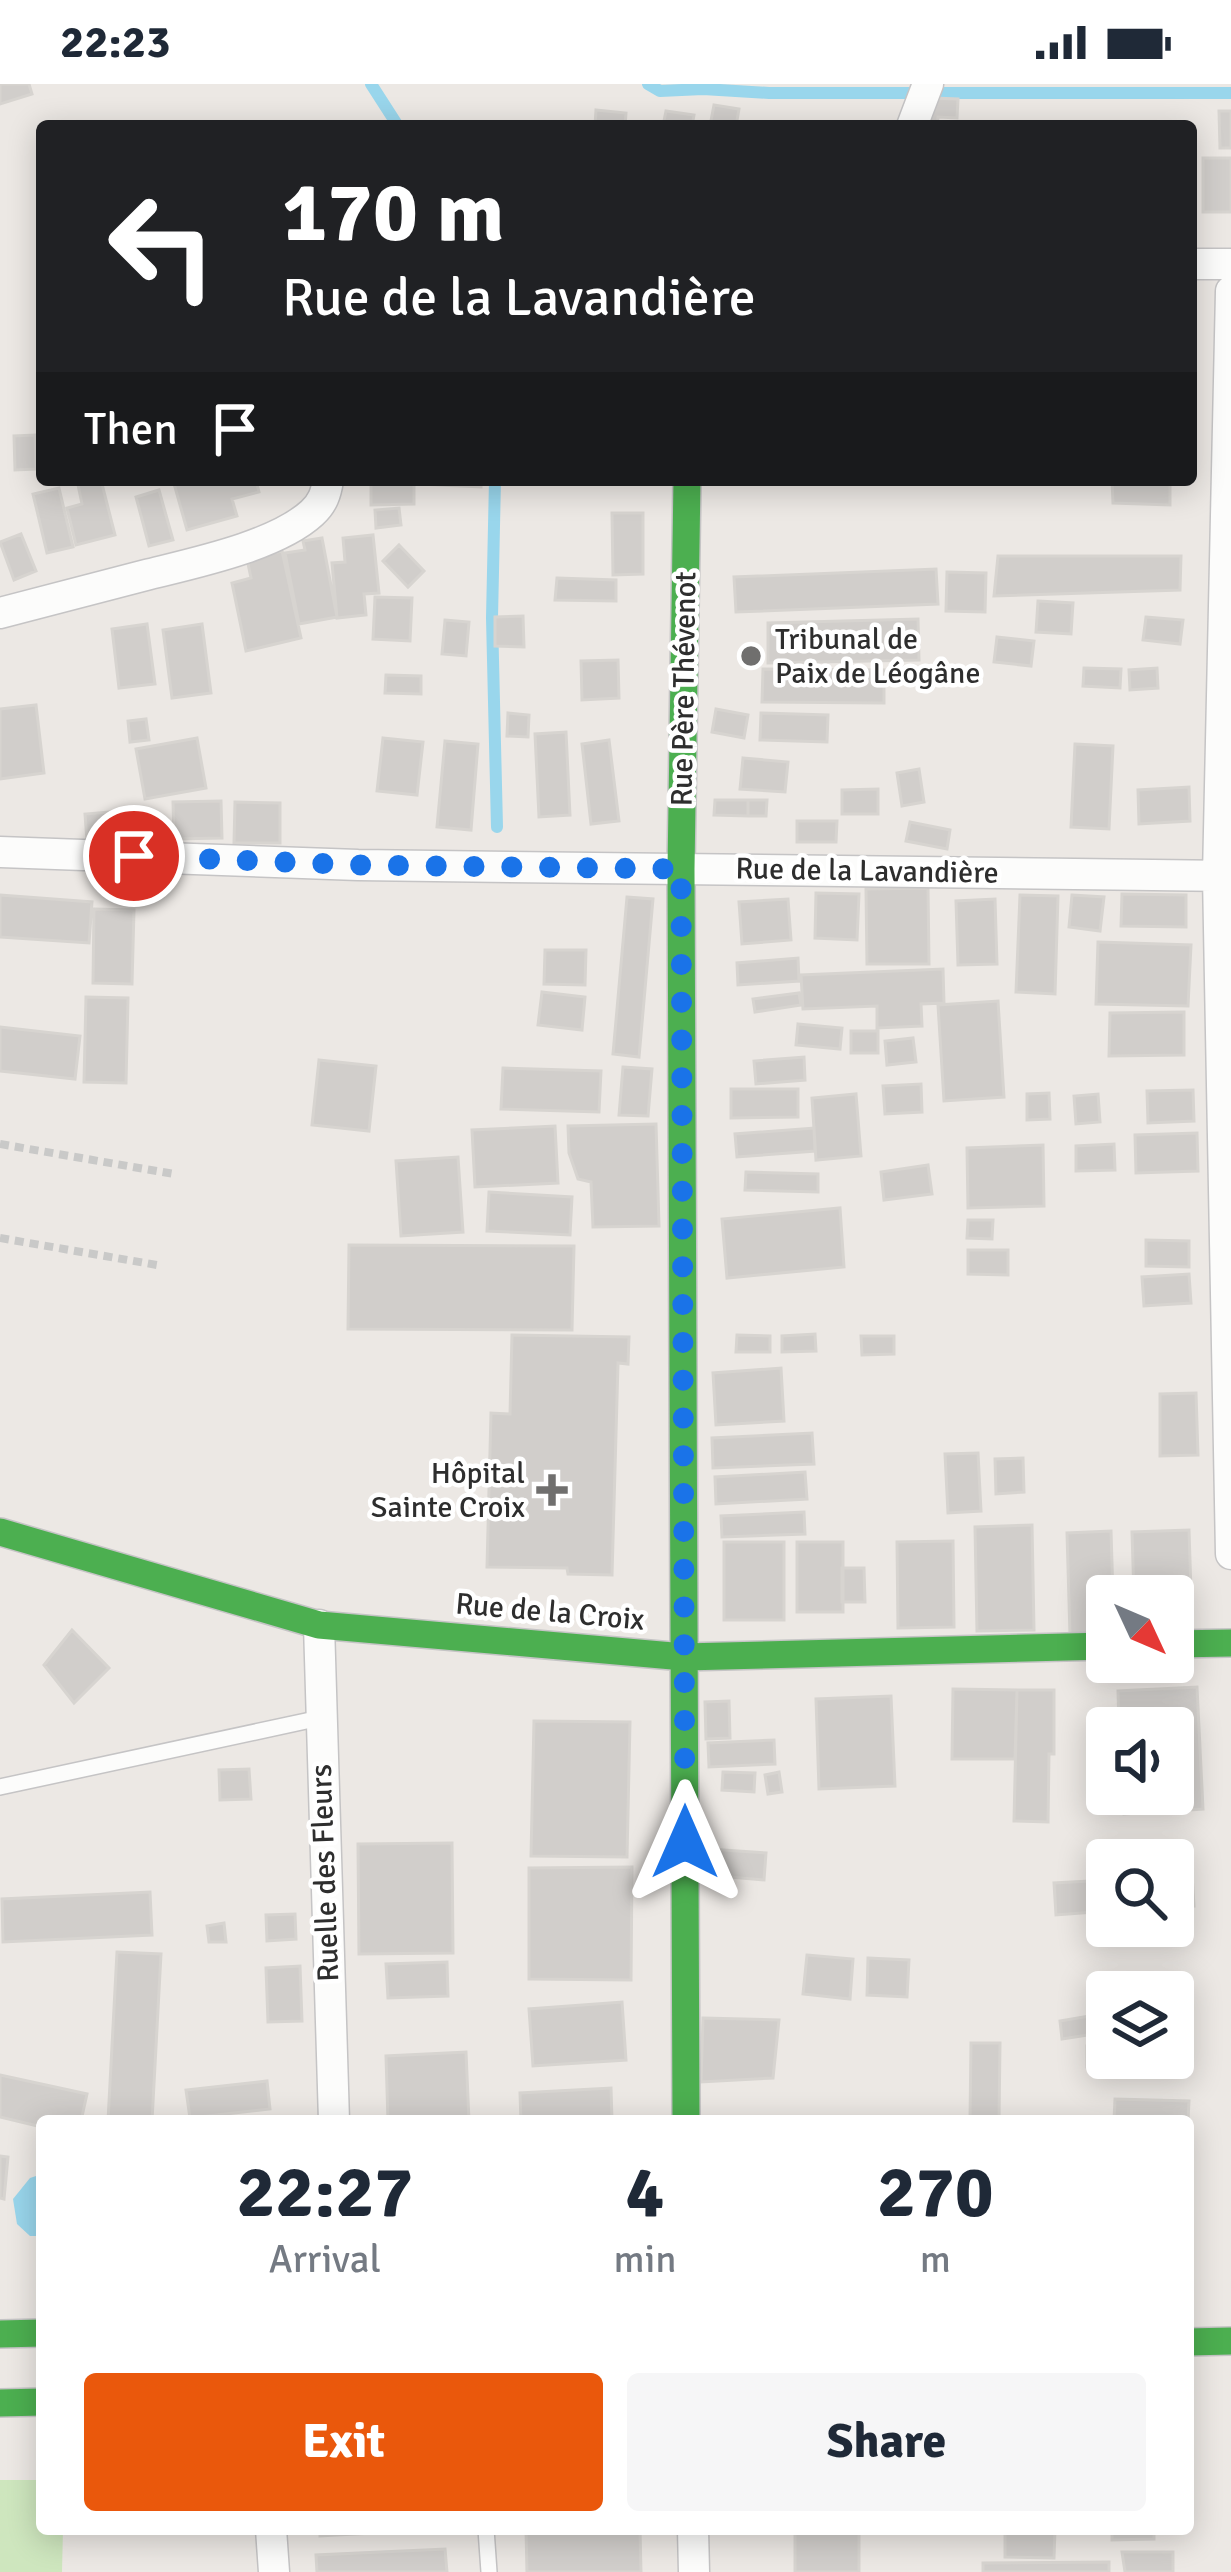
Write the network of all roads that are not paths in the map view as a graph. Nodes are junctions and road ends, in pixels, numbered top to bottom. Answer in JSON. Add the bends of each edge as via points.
{"nodes":[{"id":1,"x":928,"y":84,"type":"edge"},
{"id":2,"x":914,"y":120,"type":"edge"},
{"id":3,"x":1197,"y":264,"type":"edge"},
{"id":4,"x":1231,"y":264,"type":"edge"},
{"id":5,"x":1231,"y":291,"type":"edge"},
{"id":6,"x":327,"y":486,"type":"edge"},
{"id":7,"x":687,"y":486,"type":"edge"},
{"id":8,"x":0,"y":613,"type":"edge"},
{"id":9,"x":0,"y":851,"type":"edge"},
{"id":10,"x":681,"y":869,"type":"junction"},
{"id":11,"x":1225,"y":876,"type":"edge"},
{"id":12,"x":0,"y":1532,"type":"edge"},
{"id":13,"x":1231,"y":1554,"type":"edge"},
{"id":14,"x":319,"y":1625,"type":"junction"},
{"id":15,"x":1231,"y":1643,"type":"edge"},
{"id":16,"x":1194,"y":1644,"type":"edge"},
{"id":17,"x":1086,"y":1647,"type":"edge"},
{"id":18,"x":684,"y":1657,"type":"junction"},
{"id":19,"x":320,"y":1718,"type":"junction"},
{"id":20,"x":0,"y":1787,"type":"edge"},
{"id":21,"x":334,"y":2115,"type":"edge"},
{"id":22,"x":686,"y":2115,"type":"edge"},
{"id":23,"x":36,"y":2333,"type":"edge"},
{"id":24,"x":0,"y":2334,"type":"edge"},
{"id":25,"x":1231,"y":2341,"type":"edge"},
{"id":26,"x":1194,"y":2342,"type":"edge"},
{"id":27,"x":36,"y":2402,"type":"edge"},
{"id":28,"x":0,"y":2403,"type":"edge"},
{"id":29,"x":272,"y":2535,"type":"edge"},
{"id":30,"x":486,"y":2535,"type":"edge"},
{"id":31,"x":693,"y":2535,"type":"edge"},
{"id":32,"x":274,"y":2572,"type":"edge"},
{"id":33,"x":489,"y":2572,"type":"edge"},
{"id":34,"x":694,"y":2572,"type":"edge"}],
"edges":[{"from":1,"to":2,"type":"street"},
{"from":3,"to":4,"type":"street"},
{"from":5,"to":11,"type":"street"},
{"from":6,"to":8,"type":"street","via":[[318,508],[272,536]]},
{"from":7,"to":10,"type":"street","name":"Rue Père Thévenot"},
{"from":9,"to":10,"type":"street","name":"Rue de la Lavandière"},
{"from":10,"to":11,"type":"street","name":"Rue de la Lavandière"},
{"from":10,"to":18,"type":"street","name":"Rue Père Thévenot"},
{"from":11,"to":13,"type":"street"},
{"from":12,"to":14,"type":"street","name":"Rue de la Croix"},
{"from":14,"to":18,"type":"street","name":"Rue de la Croix"},
{"from":14,"to":19,"type":"street","name":"Ruelle des Fleurs"},
{"from":15,"to":16,"type":"street"},
{"from":17,"to":18,"type":"street","name":"Rue de la Croix"},
{"from":18,"to":22,"type":"street","name":"Rue Père Thévenot"},
{"from":19,"to":20,"type":"lane"},
{"from":19,"to":21,"type":"street","name":"Ruelle des Fleurs"},
{"from":23,"to":24,"type":"street"},
{"from":25,"to":26,"type":"street"},
{"from":27,"to":28,"type":"street"},
{"from":29,"to":32,"type":"street"},
{"from":30,"to":33,"type":"lane"},
{"from":31,"to":34,"type":"street"}]}
